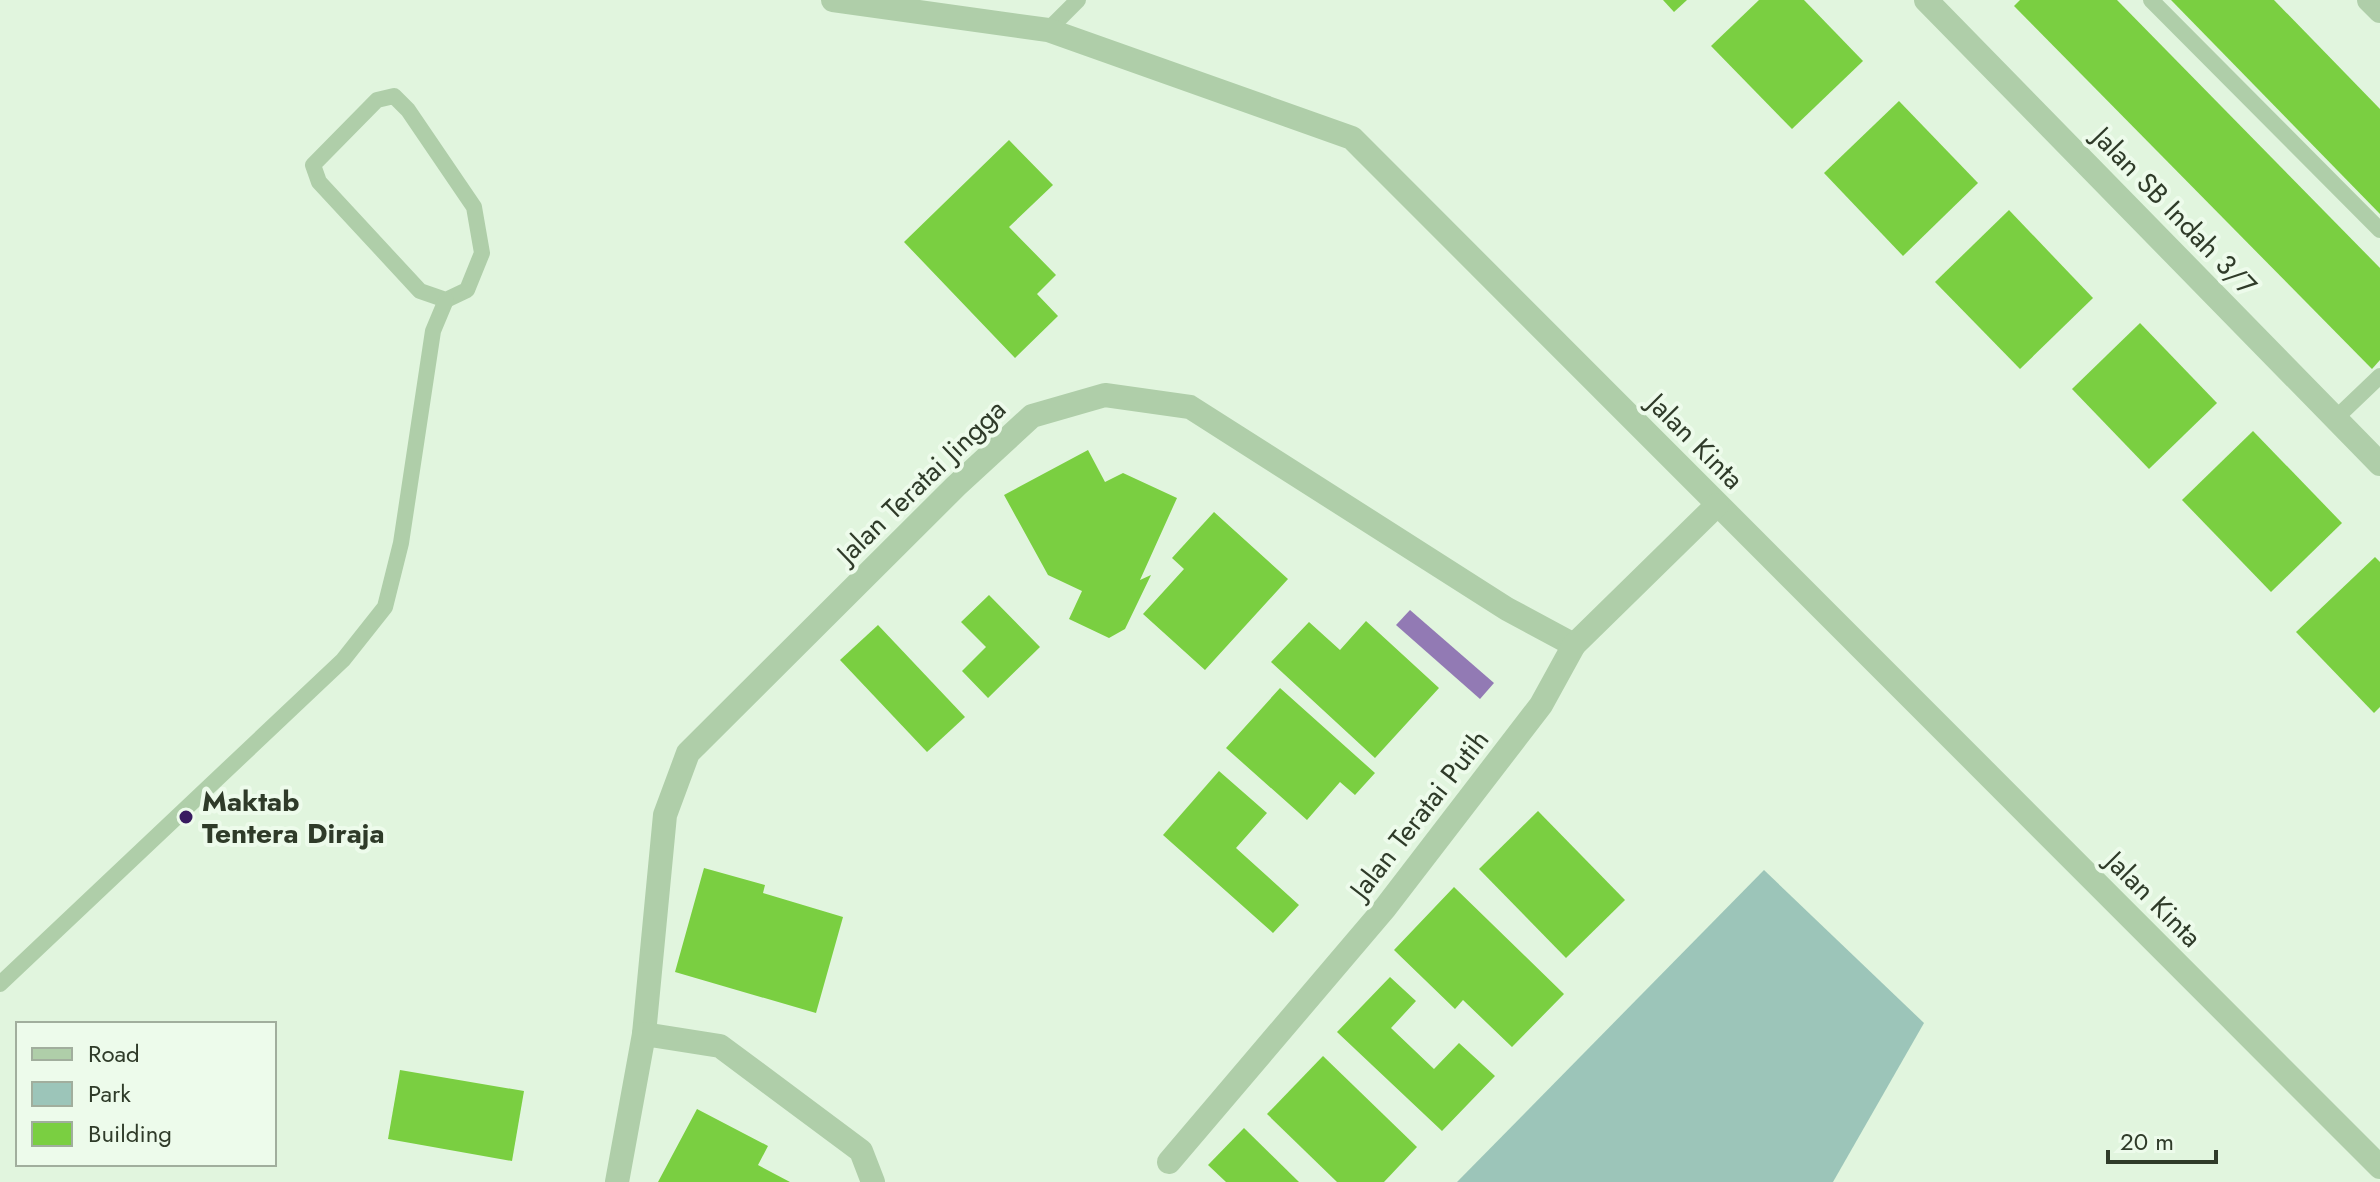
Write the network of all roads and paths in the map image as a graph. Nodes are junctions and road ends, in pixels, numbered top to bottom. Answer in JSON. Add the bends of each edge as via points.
{"nodes":[{"id":1,"x":833,"y":0,"type":"edge"},
{"id":2,"x":1078,"y":0,"type":"edge"},
{"id":3,"x":2151,"y":0,"type":"edge"},
{"id":4,"x":2369,"y":0,"type":"edge"},
{"id":5,"x":1931,"y":2,"type":"edge"},
{"id":6,"x":2380,"y":11,"type":"edge"},
{"id":7,"x":1048,"y":30,"type":"junction"},
{"id":8,"x":2380,"y":230,"type":"edge"},
{"id":9,"x":446,"y":300,"type":"junction"},
{"id":10,"x":2380,"y":376,"type":"edge"},
{"id":11,"x":2336,"y":418,"type":"junction"},
{"id":12,"x":2380,"y":464,"type":"edge"},
{"id":13,"x":1717,"y":505,"type":"junction"},
{"id":14,"x":1574,"y":645,"type":"junction"},
{"id":15,"x":0,"y":984,"type":"edge"},
{"id":16,"x":644,"y":1034,"type":"junction"},
{"id":17,"x":1169,"y":1162,"type":"dead end"},
{"id":18,"x":2380,"y":1167,"type":"edge"},
{"id":19,"x":617,"y":1182,"type":"edge"},
{"id":20,"x":873,"y":1182,"type":"edge"}],
"edges":[{"from":1,"to":7,"type":"street","name":"Jalan Kinta"},
{"from":2,"to":7,"type":"lane"},
{"from":3,"to":8,"type":"lane"},
{"from":4,"to":6,"type":"street"},
{"from":5,"to":11,"type":"street","name":"Jalan SB Indah 3/7"},
{"from":7,"to":13,"type":"street","name":"Jalan Kinta","via":[[1352,138]]},
{"from":9,"to":9,"type":"lane","via":[[420,291],[316,174],[313,165],[377,100],[394,96],[408,110],[474,207],[482,253],[467,290]]},
{"from":9,"to":15,"type":"lane","via":[[433,331],[401,543],[385,607],[343,660]]},
{"from":10,"to":11,"type":"lane"},
{"from":11,"to":12,"type":"street","name":"Jalan SB Indah 3/7"},
{"from":13,"to":14,"type":"street","name":"Jalan Teratai Putih"},
{"from":13,"to":18,"type":"street","name":"Jalan Kinta"},
{"from":14,"to":16,"type":"street","name":"Jalan Teratai Jingga","via":[[1507,609],[1190,407],[1105,395],[1032,416],[688,753],[665,815]]},
{"from":14,"to":17,"type":"street","name":"Jalan Teratai Putih","via":[[1541,705],[1385,908]]},
{"from":16,"to":19,"type":"street","name":"Jalan Teratai Jingga"},
{"from":16,"to":20,"type":"street","via":[[720,1046],[861,1151]]}]}
